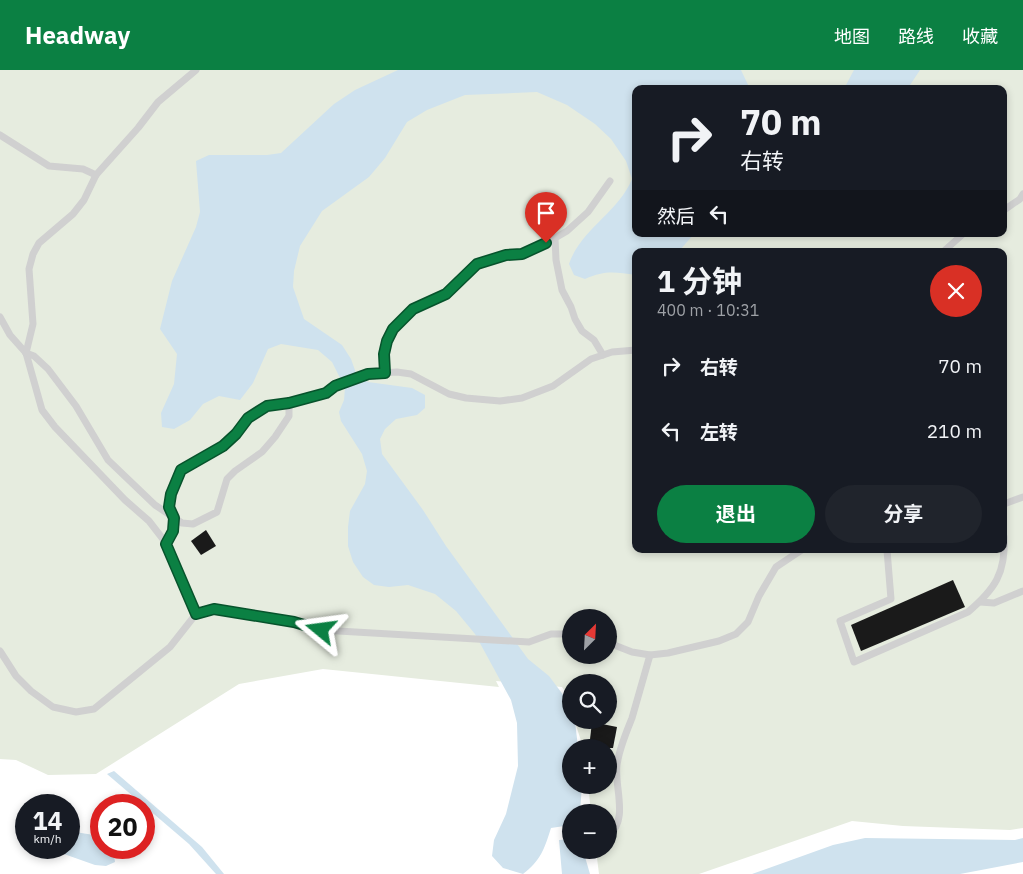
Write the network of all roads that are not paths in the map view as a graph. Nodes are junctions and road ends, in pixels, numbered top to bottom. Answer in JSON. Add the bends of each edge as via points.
{"nodes":[{"id":1,"x":196,"y":70,"type":"edge"},
{"id":2,"x":0,"y":134,"type":"edge"},
{"id":3,"x":96,"y":175,"type":"junction"},
{"id":4,"x":610,"y":181,"type":"dead end"},
{"id":5,"x":1023,"y":194,"type":"edge"},
{"id":6,"x":1007,"y":208,"type":"edge"},
{"id":7,"x":960,"y":237,"type":"edge"},
{"id":8,"x":555,"y":238,"type":"junction"},
{"id":9,"x":947,"y":248,"type":"edge"},
{"id":10,"x":0,"y":317,"type":"edge"},
{"id":11,"x":632,"y":350,"type":"edge"},
{"id":12,"x":26,"y":353,"type":"junction"},
{"id":13,"x":603,"y":355,"type":"junction"},
{"id":14,"x":385,"y":373,"type":"junction"},
{"id":15,"x":289,"y":403,"type":"junction"},
{"id":16,"x":1023,"y":497,"type":"edge"},
{"id":17,"x":1007,"y":503,"type":"edge"},
{"id":18,"x":174,"y":518,"type":"junction"},
{"id":19,"x":166,"y":544,"type":"junction"},
{"id":20,"x":796,"y":553,"type":"edge"},
{"id":21,"x":887,"y":553,"type":"edge"},
{"id":22,"x":1005,"y":553,"type":"edge"},
{"id":23,"x":1023,"y":591,"type":"edge"},
{"id":24,"x":980,"y":602,"type":"junction"},
{"id":25,"x":196,"y":614,"type":"junction"},
{"id":26,"x":562,"y":634,"type":"edge"},
{"id":27,"x":618,"y":647,"type":"edge"},
{"id":28,"x":0,"y":650,"type":"edge"},
{"id":29,"x":650,"y":655,"type":"junction"},
{"id":30,"x":617,"y":822,"type":"edge"}],
"edges":[{"from":1,"to":3,"type":"lane","via":[[158,102]]},
{"from":2,"to":3,"type":"lane","via":[[49,166],[83,169]]},
{"from":3,"to":12,"type":"lane","via":[[73,214],[39,243],[33,254],[30,269],[33,324]]},
{"from":4,"to":8,"type":"lane","via":[[588,212]]},
{"from":5,"to":6,"type":"lane"},
{"from":7,"to":9,"type":"lane"},
{"from":8,"to":13,"type":"lane","via":[[562,290],[582,331],[594,340]]},
{"from":8,"to":14,"type":"lane","via":[[522,254],[477,264],[446,294],[413,309],[393,329],[387,341]]},
{"from":10,"to":12,"type":"lane"},
{"from":11,"to":13,"type":"lane"},
{"from":12,"to":18,"type":"lane","via":[[34,356],[54,377],[76,406],[108,460],[155,505]]},
{"from":12,"to":19,"type":"lane","via":[[42,410],[125,500],[149,521]]},
{"from":13,"to":14,"type":"lane","via":[[591,359],[553,386],[522,398],[500,401],[449,394],[411,374]]},
{"from":14,"to":15,"type":"lane","via":[[368,374],[335,386],[326,393]]},
{"from":15,"to":18,"type":"lane","via":[[267,406],[248,418],[223,446],[181,470],[169,507]]},
{"from":15,"to":18,"type":"lane","via":[[289,416],[275,437],[262,452],[227,479],[217,512],[193,524]]},
{"from":16,"to":17,"type":"lane"},
{"from":18,"to":19,"type":"lane","via":[[173,531]]},
{"from":19,"to":25,"type":"lane"},
{"from":20,"to":29,"type":"lane","via":[[776,567],[748,622],[736,634],[719,641]]},
{"from":21,"to":24,"type":"lane","via":[[891,599],[840,621],[854,662],[968,612]]},
{"from":22,"to":24,"type":"lane","via":[[1001,573]]},
{"from":23,"to":24,"type":"lane","via":[[994,604]]},
{"from":25,"to":26,"type":"lane","via":[[214,609],[294,622],[321,630],[471,639],[529,642],[551,634]]},
{"from":25,"to":28,"type":"lane","via":[[170,648],[94,709],[76,712],[52,707],[16,676]]},
{"from":27,"to":29,"type":"lane"},
{"from":29,"to":30,"type":"lane","via":[[617,766],[620,802]]}]}
